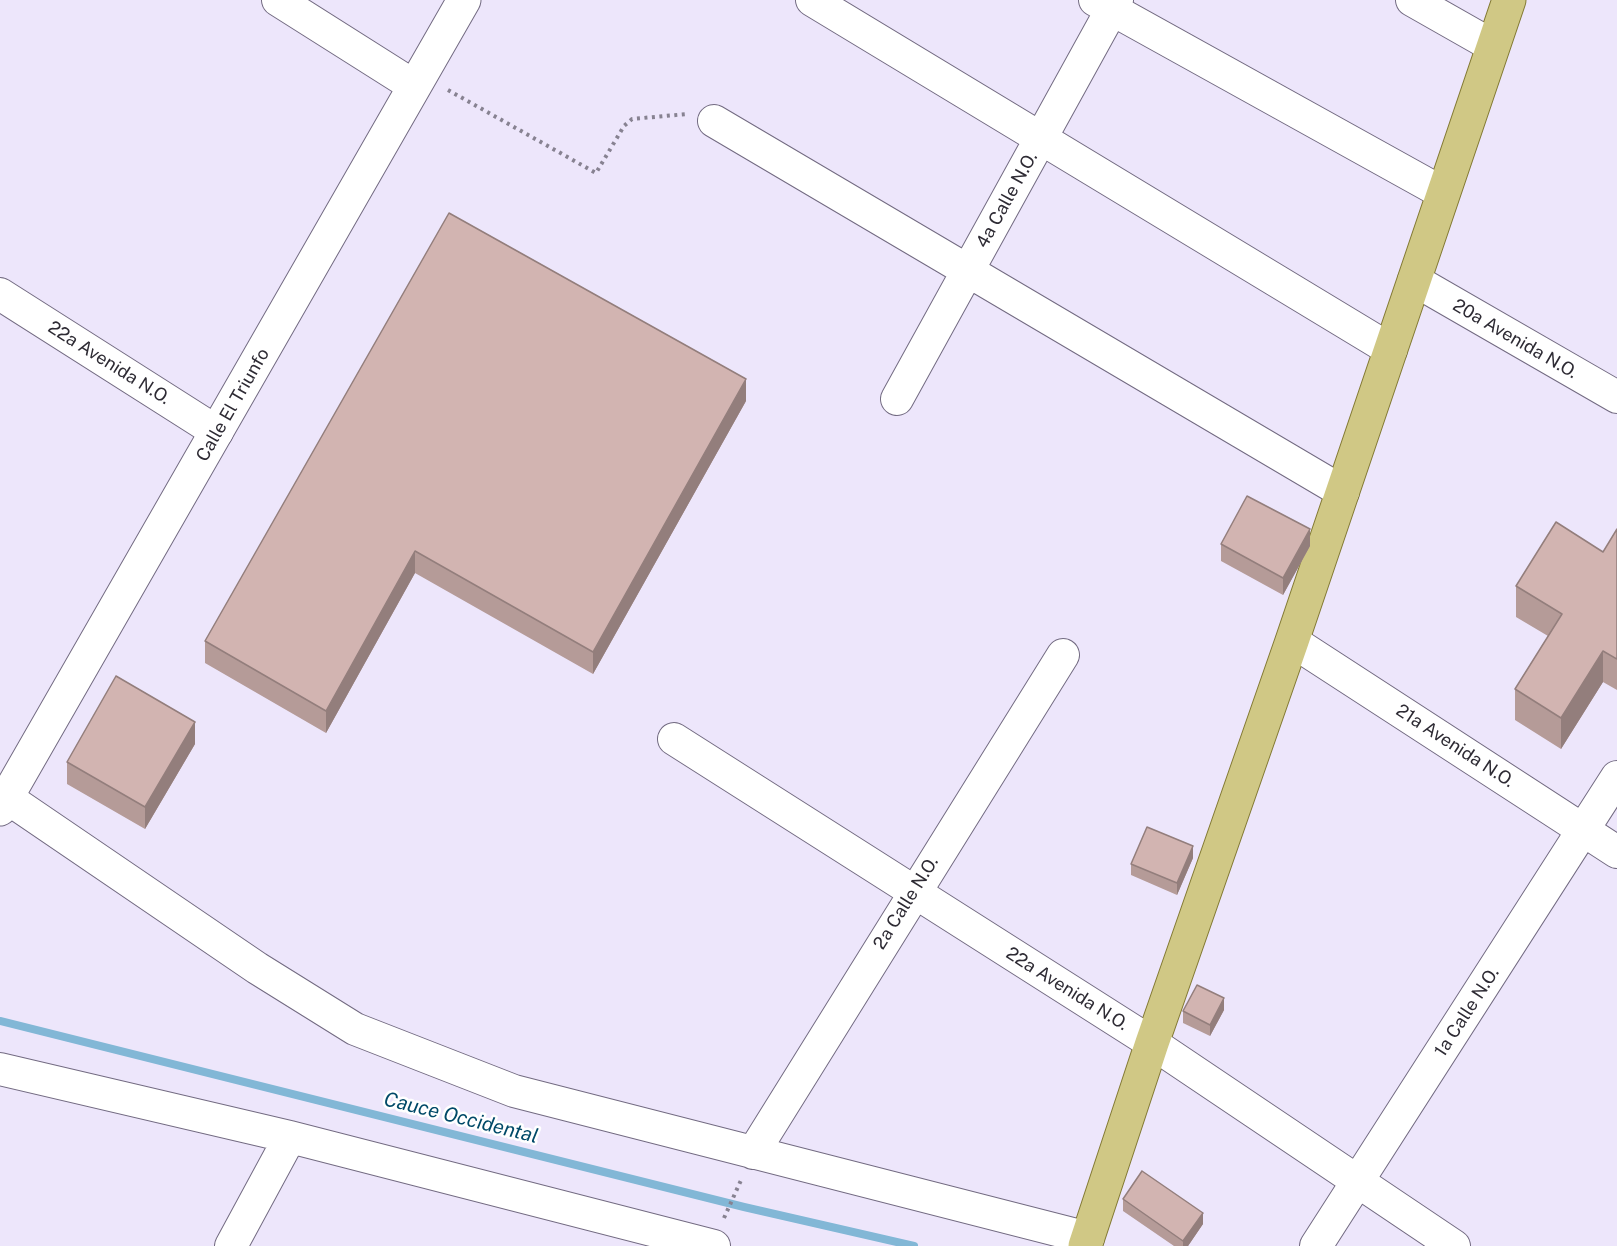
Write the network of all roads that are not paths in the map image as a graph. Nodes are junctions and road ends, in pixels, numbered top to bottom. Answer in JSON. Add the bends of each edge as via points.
{"nodes":[{"id":1,"x":278,"y":0,"type":"edge"},
{"id":2,"x":464,"y":0,"type":"edge"},
{"id":3,"x":812,"y":0,"type":"edge"},
{"id":4,"x":1412,"y":0,"type":"edge"},
{"id":5,"x":1509,"y":0,"type":"edge"},
{"id":6,"x":1108,"y":3,"type":"edge"},
{"id":7,"x":1493,"y":46,"type":"junction"},
{"id":8,"x":418,"y":80,"type":"junction"},
{"id":9,"x":714,"y":121,"type":"road end"},
{"id":10,"x":1040,"y":139,"type":"junction"},
{"id":11,"x":1443,"y":193,"type":"junction"},
{"id":12,"x":968,"y":271,"type":"junction"},
{"id":13,"x":1414,"y":280,"type":"junction"},
{"id":14,"x":0,"y":294,"type":"edge"},
{"id":15,"x":1390,"y":350,"type":"junction"},
{"id":16,"x":1617,"y":397,"type":"edge"},
{"id":17,"x":897,"y":399,"type":"dead end"},
{"id":18,"x":217,"y":432,"type":"junction"},
{"id":19,"x":1343,"y":492,"type":"junction"},
{"id":20,"x":1292,"y":641,"type":"junction"},
{"id":21,"x":1063,"y":655,"type":"dead end"},
{"id":22,"x":674,"y":739,"type":"dead end"},
{"id":23,"x":1617,"y":777,"type":"edge"},
{"id":24,"x":2,"y":800,"type":"edge"},
{"id":25,"x":1583,"y":830,"type":"junction"},
{"id":26,"x":1617,"y":852,"type":"edge"},
{"id":27,"x":913,"y":891,"type":"junction"},
{"id":28,"x":1152,"y":1043,"type":"junction"},
{"id":29,"x":0,"y":1069,"type":"edge"},
{"id":30,"x":290,"y":1137,"type":"junction"},
{"id":31,"x":747,"y":1166,"type":"junction"},
{"id":32,"x":1358,"y":1181,"type":"junction"},
{"id":33,"x":714,"y":1240,"type":"edge"},
{"id":34,"x":1087,"y":1242,"type":"edge"},
{"id":35,"x":231,"y":1246,"type":"edge"},
{"id":36,"x":1316,"y":1246,"type":"edge"},
{"id":37,"x":1454,"y":1246,"type":"edge"}],
"edges":[{"from":1,"to":8,"type":"street"},
{"from":2,"to":8,"type":"main road","name":"Calle El Triunfo"},
{"from":3,"to":10,"type":"street"},
{"from":4,"to":7,"type":"street"},
{"from":5,"to":7,"type":"main road"},
{"from":6,"to":10,"type":"street","name":"4a Calle N.O."},
{"from":6,"to":11,"type":"street"},
{"from":7,"to":11,"type":"main road"},
{"from":8,"to":18,"type":"main road","name":"Calle El Triunfo"},
{"from":9,"to":12,"type":"street"},
{"from":10,"to":12,"type":"street","name":"4a Calle N.O."},
{"from":10,"to":15,"type":"street"},
{"from":11,"to":13,"type":"main road"},
{"from":12,"to":17,"type":"street","name":"4a Calle N.O."},
{"from":12,"to":19,"type":"street"},
{"from":13,"to":15,"type":"main road"},
{"from":13,"to":16,"type":"street","name":"20a Avenida N.O."},
{"from":14,"to":18,"type":"street","name":"22a Avenida N.O."},
{"from":15,"to":19,"type":"main road"},
{"from":18,"to":24,"type":"main road","name":"Calle El Triunfo"},
{"from":19,"to":20,"type":"main road"},
{"from":20,"to":25,"type":"street","name":"21a Avenida N.O."},
{"from":20,"to":28,"type":"main road"},
{"from":21,"to":27,"type":"street","name":"2a Calle N.O."},
{"from":22,"to":27,"type":"street","name":"22a Avenida N.O."},
{"from":23,"to":25,"type":"street","name":"1a Calle N.O."},
{"from":24,"to":31,"type":"street","via":[[355,1029],[514,1091]]},
{"from":25,"to":26,"type":"street","name":"21a Avenida N.O."},
{"from":25,"to":32,"type":"street","name":"1a Calle N.O."},
{"from":27,"to":28,"type":"street","name":"22a Avenida N.O."},
{"from":27,"to":31,"type":"street","name":"2a Calle N.O."},
{"from":28,"to":32,"type":"street","name":"22a Avenida N.O."},
{"from":28,"to":34,"type":"main road"},
{"from":29,"to":30,"type":"street"},
{"from":30,"to":33,"type":"street"},
{"from":30,"to":35,"type":"street"},
{"from":31,"to":34,"type":"street"},
{"from":32,"to":36,"type":"street","name":"1a Calle N.O."},
{"from":32,"to":37,"type":"street","name":"22a Avenida N.O."}]}
